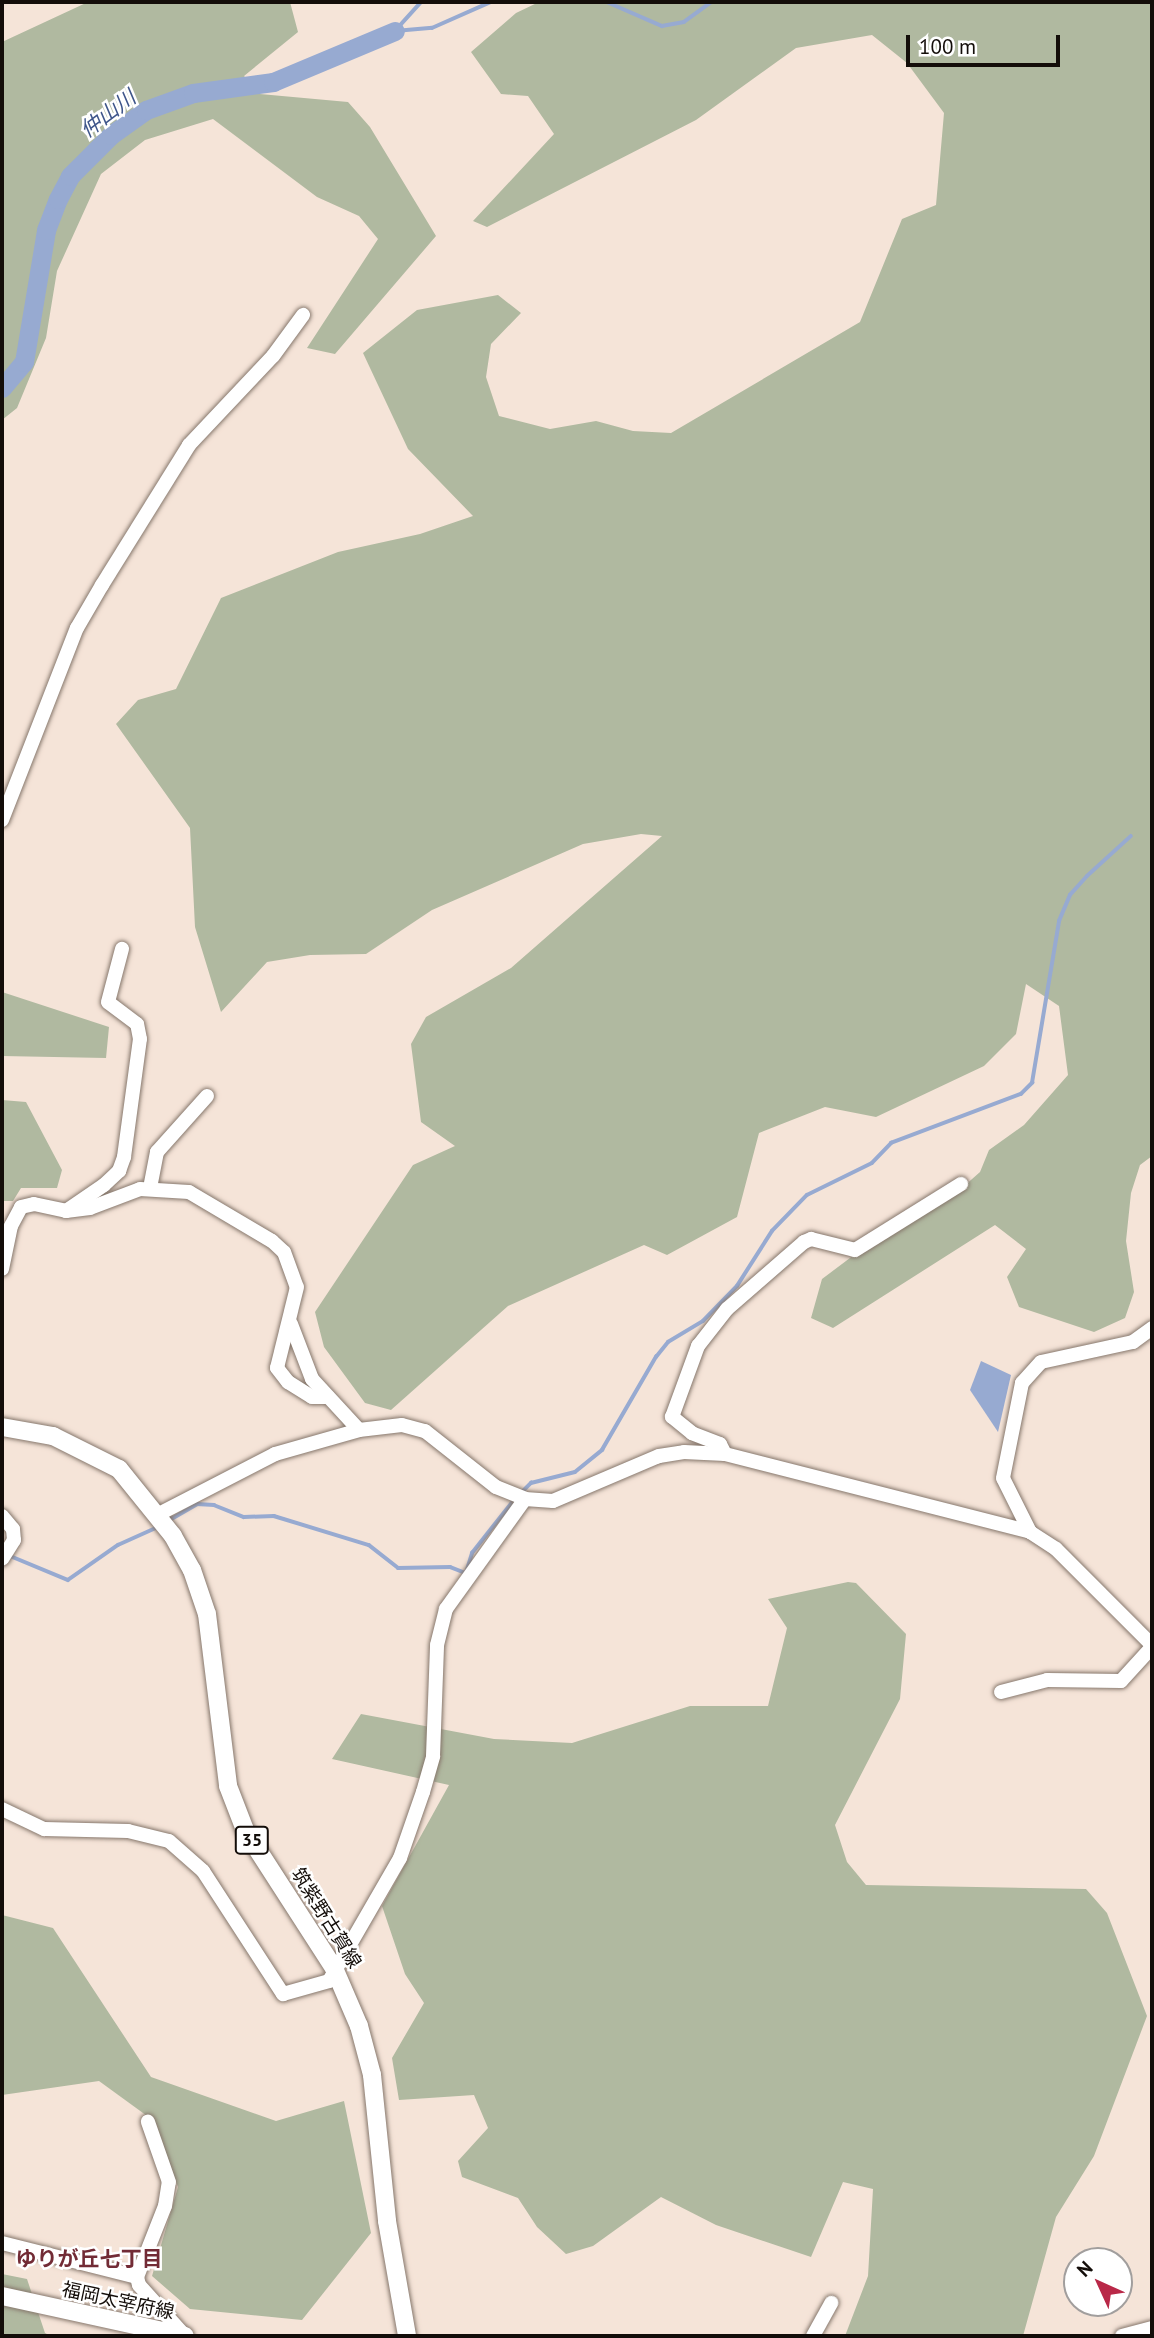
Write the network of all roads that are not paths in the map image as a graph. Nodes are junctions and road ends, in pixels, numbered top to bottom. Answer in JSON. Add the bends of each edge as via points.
{"nodes":[{"id":1,"x":303,"y":315,"type":"dead end"},
{"id":2,"x":2,"y":820,"type":"edge"},
{"id":3,"x":122,"y":949,"type":"dead end"},
{"id":4,"x":207,"y":1096,"type":"dead end"},
{"id":5,"x":961,"y":1184,"type":"dead end"},
{"id":6,"x":150,"y":1188,"type":"junction"},
{"id":7,"x":66,"y":1211,"type":"junction"},
{"id":8,"x":2,"y":1269,"type":"edge"},
{"id":9,"x":291,"y":1324,"type":"junction"},
{"id":10,"x":1152,"y":1328,"type":"edge"},
{"id":11,"x":328,"y":1397,"type":"junction"},
{"id":12,"x":2,"y":1427,"type":"edge"},
{"id":13,"x":359,"y":1430,"type":"junction"},
{"id":14,"x":725,"y":1454,"type":"junction"},
{"id":15,"x":525,"y":1499,"type":"junction"},
{"id":16,"x":157,"y":1515,"type":"junction"},
{"id":17,"x":2,"y":1516,"type":"edge"},
{"id":18,"x":1030,"y":1532,"type":"junction"},
{"id":19,"x":2,"y":1559,"type":"edge"},
{"id":20,"x":1152,"y":1646,"type":"edge"},
{"id":21,"x":1001,"y":1692,"type":"dead end"},
{"id":22,"x":2,"y":1809,"type":"edge"},
{"id":23,"x":334,"y":1968,"type":"junction"},
{"id":24,"x":148,"y":2122,"type":"dead end"},
{"id":25,"x":2,"y":2243,"type":"edge"},
{"id":26,"x":137,"y":2277,"type":"junction"},
{"id":27,"x":2,"y":2296,"type":"edge"},
{"id":28,"x":831,"y":2303,"type":"dead end"},
{"id":29,"x":1152,"y":2328,"type":"edge"},
{"id":30,"x":185,"y":2336,"type":"edge"},
{"id":31,"x":407,"y":2336,"type":"edge"},
{"id":32,"x":813,"y":2336,"type":"edge"},
{"id":33,"x":1122,"y":2336,"type":"edge"}],
"edges":[{"from":1,"to":2,"type":"street","via":[[273,356],[189,445],[102,584],[77,628]]},
{"from":3,"to":7,"type":"street","via":[[108,1002],[136,1024],[140,1039],[124,1157],[119,1171],[104,1185]]},
{"from":4,"to":6,"type":"street","via":[[157,1152]]},
{"from":5,"to":14,"type":"street","via":[[855,1250],[811,1239],[804,1242],[727,1309],[698,1346],[672,1417],[692,1433],[720,1444]]},
{"from":6,"to":7,"type":"street"},
{"from":6,"to":9,"type":"street","via":[[189,1192],[284,1252],[295,1277]]},
{"from":7,"to":8,"type":"street","via":[[34,1204],[21,1207],[11,1226]]},
{"from":9,"to":11,"type":"street","via":[[300,1357]]},
{"from":9,"to":11,"type":"street","via":[[277,1353],[277,1368],[288,1382],[312,1397]]},
{"from":10,"to":18,"type":"street","via":[[1133,1342],[1041,1362],[1022,1382],[1003,1478]]},
{"from":11,"to":13,"type":"street"},
{"from":12,"to":16,"type":"main road","name":"筑紫野古賀線","number":"35","via":[[53,1436],[96,1454],[119,1469]]},
{"from":13,"to":15,"type":"street","via":[[402,1425],[425,1431],[496,1487]]},
{"from":13,"to":16,"type":"street","via":[[275,1454]]},
{"from":14,"to":15,"type":"street","via":[[659,1456],[553,1501]]},
{"from":14,"to":18,"type":"street"},
{"from":15,"to":23,"type":"street","via":[[446,1609],[437,1645],[433,1756],[423,1791],[400,1858]]},
{"from":16,"to":23,"type":"main road","name":"筑紫野古賀線","number":"35","via":[[192,1570],[207,1614],[228,1786],[245,1830]]},
{"from":17,"to":19,"type":"street","via":[[13,1529],[14,1540]]},
{"from":18,"to":20,"type":"street","via":[[1056,1549]]},
{"from":20,"to":21,"type":"street","via":[[1121,1681],[1047,1680]]},
{"from":22,"to":23,"type":"street","via":[[44,1829],[128,1831],[169,1841],[202,1871],[283,1994],[329,1980]]},
{"from":23,"to":31,"type":"main road","name":"筑紫野古賀線","number":"35","via":[[359,2026],[372,2075],[387,2221]]},
{"from":24,"to":26,"type":"street","via":[[169,2182],[165,2206]]},
{"from":25,"to":26,"type":"street"},
{"from":26,"to":30,"type":"street"},
{"from":27,"to":30,"type":"main road","name":"福岡太宰府線"},
{"from":28,"to":32,"type":"street"},
{"from":29,"to":33,"type":"street"}]}
